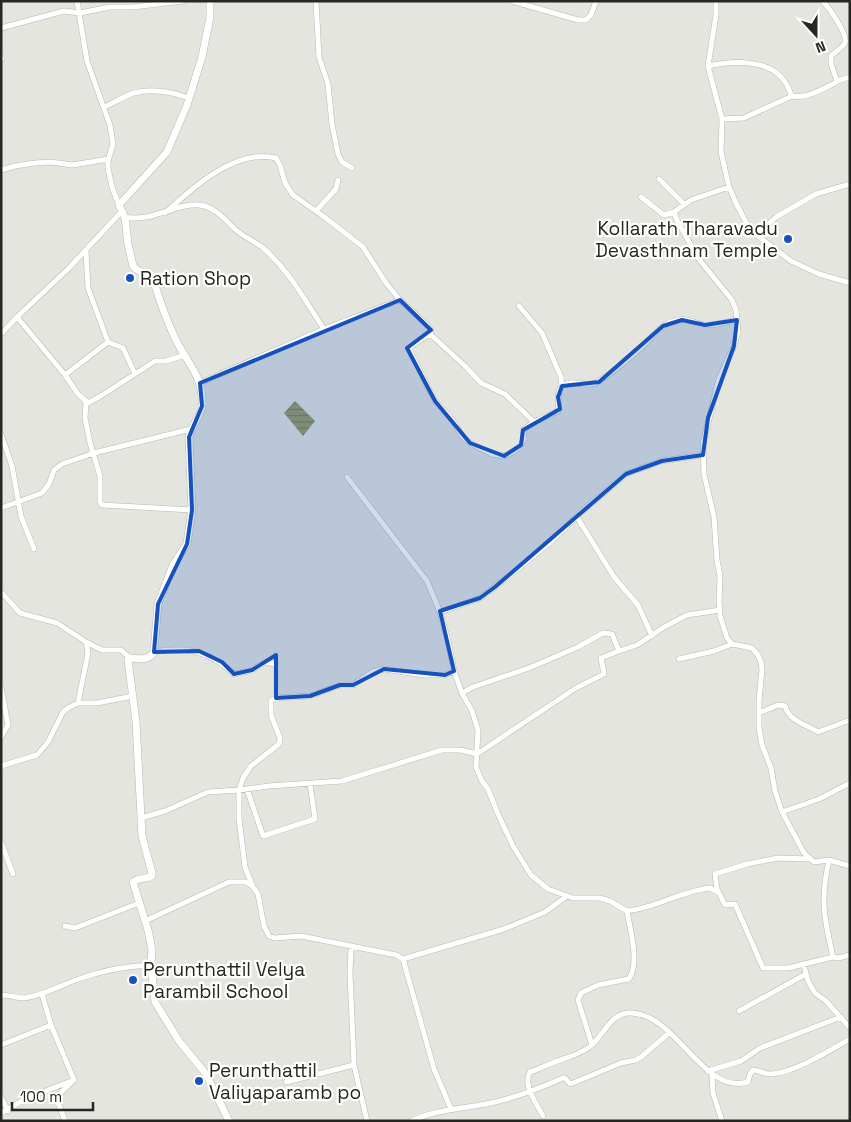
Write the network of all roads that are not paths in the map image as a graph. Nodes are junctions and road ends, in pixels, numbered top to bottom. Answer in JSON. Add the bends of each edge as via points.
{"nodes":[{"id":1,"x":78,"y":1,"type":"edge"},
{"id":2,"x":183,"y":1,"type":"edge"},
{"id":3,"x":210,"y":1,"type":"edge"},
{"id":4,"x":316,"y":1,"type":"edge"},
{"id":5,"x":512,"y":1,"type":"edge"},
{"id":6,"x":596,"y":1,"type":"edge"},
{"id":7,"x":716,"y":1,"type":"edge"},
{"id":8,"x":823,"y":1,"type":"edge"},
{"id":9,"x":80,"y":13,"type":"junction"},
{"id":10,"x":1,"y":28,"type":"edge"},
{"id":11,"x":708,"y":66,"type":"junction"},
{"id":12,"x":850,"y":77,"type":"edge"},
{"id":13,"x":837,"y":81,"type":"junction"},
{"id":14,"x":792,"y":96,"type":"junction"},
{"id":15,"x":189,"y":98,"type":"junction"},
{"id":16,"x":104,"y":107,"type":"junction"},
{"id":17,"x":722,"y":119,"type":"junction"},
{"id":18,"x":109,"y":159,"type":"junction"},
{"id":19,"x":352,"y":168,"type":"dead end"},
{"id":20,"x":1,"y":170,"type":"edge"},
{"id":21,"x":659,"y":179,"type":"dead end"},
{"id":22,"x":338,"y":180,"type":"dead end"},
{"id":23,"x":850,"y":184,"type":"edge"},
{"id":24,"x":729,"y":188,"type":"junction"},
{"id":25,"x":640,"y":197,"type":"dead end"},
{"id":26,"x":684,"y":204,"type":"junction"},
{"id":27,"x":122,"y":211,"type":"junction"},
{"id":28,"x":316,"y":211,"type":"junction"},
{"id":29,"x":674,"y":212,"type":"junction"},
{"id":30,"x":165,"y":213,"type":"junction"},
{"id":31,"x":754,"y":233,"type":"junction"},
{"id":32,"x":86,"y":251,"type":"junction"},
{"id":33,"x":850,"y":283,"type":"edge"},
{"id":34,"x":400,"y":300,"type":"junction"},
{"id":35,"x":519,"y":306,"type":"dead end"},
{"id":36,"x":18,"y":317,"type":"junction"},
{"id":37,"x":737,"y":320,"type":"junction"},
{"id":38,"x":324,"y":329,"type":"junction"},
{"id":39,"x":1,"y":334,"type":"edge"},
{"id":40,"x":430,"y":334,"type":"junction"},
{"id":41,"x":108,"y":342,"type":"junction"},
{"id":42,"x":185,"y":355,"type":"junction"},
{"id":43,"x":136,"y":374,"type":"junction"},
{"id":44,"x":65,"y":375,"type":"junction"},
{"id":45,"x":200,"y":383,"type":"junction"},
{"id":46,"x":562,"y":386,"type":"junction"},
{"id":47,"x":86,"y":404,"type":"junction"},
{"id":48,"x":534,"y":422,"type":"junction"},
{"id":49,"x":190,"y":429,"type":"junction"},
{"id":50,"x":1,"y":434,"type":"edge"},
{"id":51,"x":94,"y":453,"type":"junction"},
{"id":52,"x":703,"y":455,"type":"junction"},
{"id":53,"x":347,"y":478,"type":"dead end"},
{"id":54,"x":19,"y":501,"type":"junction"},
{"id":55,"x":1,"y":508,"type":"edge"},
{"id":56,"x":192,"y":510,"type":"junction"},
{"id":57,"x":577,"y":517,"type":"junction"},
{"id":58,"x":34,"y":549,"type":"dead end"},
{"id":59,"x":1,"y":592,"type":"edge"},
{"id":60,"x":720,"y":610,"type":"junction"},
{"id":61,"x":440,"y":612,"type":"junction"},
{"id":62,"x":652,"y":636,"type":"junction"},
{"id":63,"x":84,"y":641,"type":"junction"},
{"id":64,"x":732,"y":644,"type":"junction"},
{"id":65,"x":619,"y":651,"type":"junction"},
{"id":66,"x":154,"y":652,"type":"junction"},
{"id":67,"x":130,"y":658,"type":"junction"},
{"id":68,"x":679,"y":659,"type":"dead end"},
{"id":69,"x":454,"y":671,"type":"junction"},
{"id":70,"x":1,"y":687,"type":"edge"},
{"id":71,"x":462,"y":694,"type":"junction"},
{"id":72,"x":133,"y":696,"type":"junction"},
{"id":73,"x":276,"y":698,"type":"junction"},
{"id":74,"x":78,"y":703,"type":"junction"},
{"id":75,"x":758,"y":713,"type":"junction"},
{"id":76,"x":850,"y":720,"type":"edge"},
{"id":77,"x":1,"y":737,"type":"edge"},
{"id":78,"x":477,"y":754,"type":"junction"},
{"id":79,"x":1,"y":766,"type":"edge"},
{"id":80,"x":850,"y":783,"type":"edge"},
{"id":81,"x":310,"y":784,"type":"junction"},
{"id":82,"x":247,"y":789,"type":"junction"},
{"id":83,"x":239,"y":790,"type":"junction"},
{"id":84,"x":782,"y":812,"type":"junction"},
{"id":85,"x":141,"y":818,"type":"junction"},
{"id":86,"x":1,"y":842,"type":"edge"},
{"id":87,"x":810,"y":859,"type":"junction"},
{"id":88,"x":829,"y":860,"type":"junction"},
{"id":89,"x":850,"y":866,"type":"edge"},
{"id":90,"x":13,"y":874,"type":"dead end"},
{"id":91,"x":252,"y":886,"type":"junction"},
{"id":92,"x":719,"y":893,"type":"junction"},
{"id":93,"x":567,"y":896,"type":"junction"},
{"id":94,"x":139,"y":904,"type":"junction"},
{"id":95,"x":627,"y":911,"type":"junction"},
{"id":96,"x":145,"y":921,"type":"junction"},
{"id":97,"x":65,"y":926,"type":"dead end"},
{"id":98,"x":351,"y":947,"type":"junction"},
{"id":99,"x":850,"y":955,"type":"edge"},
{"id":100,"x":833,"y":957,"type":"junction"},
{"id":101,"x":403,"y":958,"type":"junction"},
{"id":102,"x":151,"y":965,"type":"junction"},
{"id":103,"x":804,"y":965,"type":"junction"},
{"id":104,"x":806,"y":974,"type":"junction"},
{"id":105,"x":42,"y":994,"type":"junction"},
{"id":106,"x":1,"y":995,"type":"edge"},
{"id":107,"x":740,"y":1011,"type":"dead end"},
{"id":108,"x":841,"y":1017,"type":"junction"},
{"id":109,"x":51,"y":1024,"type":"junction"},
{"id":110,"x":850,"y":1028,"type":"edge"},
{"id":111,"x":669,"y":1033,"type":"junction"},
{"id":112,"x":850,"y":1039,"type":"edge"},
{"id":113,"x":1,"y":1045,"type":"edge"},
{"id":114,"x":592,"y":1046,"type":"junction"},
{"id":115,"x":354,"y":1065,"type":"junction"},
{"id":116,"x":710,"y":1073,"type":"junction"},
{"id":117,"x":74,"y":1080,"type":"junction"},
{"id":118,"x":286,"y":1082,"type":"dead end"},
{"id":119,"x":531,"y":1092,"type":"junction"},
{"id":120,"x":1,"y":1097,"type":"edge"},
{"id":121,"x":8,"y":1110,"type":"junction"},
{"id":122,"x":451,"y":1110,"type":"junction"},
{"id":123,"x":1,"y":1113,"type":"edge"},
{"id":124,"x":543,"y":1116,"type":"dead end"},
{"id":125,"x":65,"y":1121,"type":"edge"},
{"id":126,"x":229,"y":1121,"type":"edge"},
{"id":127,"x":367,"y":1121,"type":"edge"},
{"id":128,"x":411,"y":1121,"type":"edge"},
{"id":129,"x":722,"y":1121,"type":"edge"}],
"edges":[{"from":1,"to":9,"type":"street"},
{"from":2,"to":9,"type":"street"},
{"from":3,"to":15,"type":"main road","via":[[202,57]]},
{"from":4,"to":19,"type":"street","via":[[319,57],[328,84],[338,154],[342,162]]},
{"from":5,"to":6,"type":"street","via":[[586,20]]},
{"from":7,"to":11,"type":"street"},
{"from":8,"to":13,"type":"street","via":[[845,39],[845,44],[831,56]]},
{"from":9,"to":10,"type":"street","via":[[64,11]]},
{"from":9,"to":16,"type":"street","via":[[87,61]]},
{"from":11,"to":14,"type":"street","via":[[750,63],[767,68],[785,80]]},
{"from":11,"to":17,"type":"street"},
{"from":12,"to":13,"type":"street"},
{"from":13,"to":14,"type":"street","via":[[815,92]]},
{"from":14,"to":17,"type":"street","via":[[744,118]]},
{"from":15,"to":16,"type":"street","via":[[173,92],[148,91],[134,93]]},
{"from":15,"to":27,"type":"main road","via":[[167,152]]},
{"from":16,"to":18,"type":"street","via":[[113,144]]},
{"from":17,"to":24,"type":"street","via":[[721,152]]},
{"from":18,"to":20,"type":"street","via":[[72,164],[35,163]]},
{"from":18,"to":27,"type":"street","via":[[110,178]]},
{"from":21,"to":26,"type":"street"},
{"from":22,"to":28,"type":"street","via":[[336,189]]},
{"from":23,"to":31,"type":"street","via":[[816,194]]},
{"from":24,"to":26,"type":"street"},
{"from":24,"to":31,"type":"street"},
{"from":25,"to":29,"type":"street","via":[[664,216]]},
{"from":26,"to":29,"type":"street"},
{"from":27,"to":30,"type":"street","via":[[142,217]]},
{"from":27,"to":32,"type":"street"},
{"from":27,"to":42,"type":"main road","via":[[133,266],[153,279],[175,338]]},
{"from":28,"to":30,"type":"street","via":[[293,195],[276,158],[266,156],[250,158],[214,173]]},
{"from":28,"to":34,"type":"street","via":[[363,247]]},
{"from":29,"to":37,"type":"street","via":[[698,258],[732,300]]},
{"from":30,"to":38,"type":"street","via":[[199,205],[224,216],[237,231],[262,247],[291,276]]},
{"from":31,"to":33,"type":"street","via":[[791,261]]},
{"from":32,"to":36,"type":"street"},
{"from":32,"to":41,"type":"street","via":[[88,288]]},
{"from":34,"to":38,"type":"street"},
{"from":34,"to":40,"type":"street","via":[[429,327]]},
{"from":35,"to":46,"type":"street","via":[[542,333]]},
{"from":36,"to":39,"type":"street"},
{"from":36,"to":44,"type":"street"},
{"from":37,"to":46,"type":"street","via":[[705,325],[691,320],[673,321],[599,382],[589,385],[572,382]]},
{"from":37,"to":52,"type":"street","via":[[734,346],[719,379],[708,418]]},
{"from":38,"to":45,"type":"street"},
{"from":40,"to":48,"type":"street","via":[[481,384],[505,394]]},
{"from":40,"to":48,"type":"street","via":[[414,344],[410,352],[435,401],[470,443],[504,456],[521,445],[523,430]]},
{"from":41,"to":43,"type":"street","via":[[124,348]]},
{"from":41,"to":44,"type":"street"},
{"from":42,"to":43,"type":"street","via":[[155,361]]},
{"from":42,"to":45,"type":"main road"},
{"from":43,"to":47,"type":"street"},
{"from":44,"to":47,"type":"street"},
{"from":45,"to":49,"type":"main road","via":[[202,406],[198,420]]},
{"from":46,"to":48,"type":"street","via":[[558,411]]},
{"from":47,"to":51,"type":"street","via":[[85,418]]},
{"from":49,"to":51,"type":"street"},
{"from":49,"to":56,"type":"main road"},
{"from":50,"to":54,"type":"street"},
{"from":51,"to":54,"type":"street","via":[[62,464],[54,470],[50,484],[42,493]]},
{"from":51,"to":56,"type":"street","via":[[102,505]]},
{"from":52,"to":57,"type":"street","via":[[662,461],[626,474]]},
{"from":52,"to":60,"type":"street","via":[[714,516]]},
{"from":53,"to":61,"type":"street","via":[[427,581]]},
{"from":54,"to":55,"type":"street"},
{"from":54,"to":58,"type":"street","via":[[21,516]]},
{"from":56,"to":66,"type":"main road","via":[[187,544],[173,566],[158,604]]},
{"from":57,"to":61,"type":"street","via":[[480,598]]},
{"from":57,"to":62,"type":"street","via":[[614,577],[638,605]]},
{"from":59,"to":63,"type":"street","via":[[20,613],[57,624]]},
{"from":60,"to":62,"type":"street","via":[[687,615]]},
{"from":60,"to":64,"type":"street","via":[[727,638]]},
{"from":61,"to":69,"type":"street"},
{"from":62,"to":65,"type":"street"},
{"from":63,"to":67,"type":"street","via":[[102,650],[121,650]]},
{"from":63,"to":74,"type":"street","via":[[88,653]]},
{"from":64,"to":68,"type":"street"},
{"from":64,"to":75,"type":"street","via":[[752,648],[758,654],[762,669]]},
{"from":65,"to":71,"type":"street","via":[[612,634],[603,633],[578,647],[472,687]]},
{"from":65,"to":78,"type":"street","via":[[601,658],[604,674],[576,688]]},
{"from":66,"to":67,"type":"main road","via":[[147,658]]},
{"from":66,"to":73,"type":"street","via":[[199,651],[222,662],[234,674],[252,670],[265,662],[276,664]]},
{"from":67,"to":72,"type":"main road"},
{"from":69,"to":71,"type":"street"},
{"from":69,"to":73,"type":"street","via":[[445,675],[424,675],[384,669],[372,672],[353,685],[340,685],[310,696]]},
{"from":70,"to":77,"type":"street","via":[[8,725]]},
{"from":71,"to":78,"type":"street","via":[[478,730]]},
{"from":72,"to":74,"type":"street"},
{"from":72,"to":85,"type":"main road"},
{"from":73,"to":83,"type":"street","via":[[272,702],[271,715],[280,738],[279,744],[251,766]]},
{"from":74,"to":79,"type":"street","via":[[63,712],[48,742],[37,755]]},
{"from":75,"to":76,"type":"street","via":[[778,705],[785,706],[791,717],[818,732]]},
{"from":75,"to":84,"type":"street","via":[[762,745]]},
{"from":78,"to":81,"type":"street","via":[[442,750],[342,781]]},
{"from":78,"to":93,"type":"street","via":[[476,767],[482,781],[513,846],[531,875],[548,889]]},
{"from":80,"to":84,"type":"street","via":[[819,799]]},
{"from":81,"to":82,"type":"street"},
{"from":81,"to":82,"type":"street","via":[[315,820],[263,836]]},
{"from":82,"to":83,"type":"street"},
{"from":83,"to":85,"type":"street","via":[[208,792]]},
{"from":83,"to":91,"type":"street","via":[[245,866]]},
{"from":84,"to":87,"type":"street"},
{"from":85,"to":94,"type":"main road","via":[[152,876],[133,882]]},
{"from":86,"to":90,"type":"street"},
{"from":87,"to":88,"type":"street","via":[[814,862]]},
{"from":87,"to":92,"type":"street","via":[[778,858],[715,874]]},
{"from":88,"to":89,"type":"street"},
{"from":88,"to":100,"type":"street","via":[[824,880],[823,909]]},
{"from":91,"to":96,"type":"street","via":[[246,882],[229,882]]},
{"from":91,"to":98,"type":"street","via":[[258,894],[268,936],[301,936]]},
{"from":92,"to":95,"type":"street","via":[[710,888],[698,889],[649,907]]},
{"from":92,"to":103,"type":"street","via":[[725,905],[735,904],[763,968]]},
{"from":93,"to":95,"type":"street","via":[[599,898]]},
{"from":93,"to":101,"type":"street","via":[[545,912],[504,929]]},
{"from":94,"to":96,"type":"main road"},
{"from":94,"to":97,"type":"street","via":[[75,928]]},
{"from":95,"to":114,"type":"street","via":[[633,973],[629,978],[598,985],[581,993],[578,1000]]},
{"from":96,"to":102,"type":"main road","via":[[152,950]]},
{"from":98,"to":101,"type":"street"},
{"from":98,"to":115,"type":"street"},
{"from":99,"to":100,"type":"street"},
{"from":100,"to":103,"type":"street"},
{"from":101,"to":122,"type":"street","via":[[434,1069]]},
{"from":102,"to":105,"type":"street","via":[[112,970]]},
{"from":102,"to":126,"type":"main road","via":[[155,1002],[179,1041],[206,1074]]},
{"from":103,"to":104,"type":"street"},
{"from":104,"to":107,"type":"street"},
{"from":104,"to":108,"type":"street","via":[[816,993]]},
{"from":105,"to":106,"type":"street","via":[[22,998]]},
{"from":105,"to":109,"type":"street"},
{"from":108,"to":110,"type":"street"},
{"from":108,"to":116,"type":"street","via":[[760,1048],[741,1061]]},
{"from":109,"to":113,"type":"street"},
{"from":109,"to":117,"type":"street"},
{"from":111,"to":114,"type":"street","via":[[645,1016],[620,1014]]},
{"from":111,"to":116,"type":"street"},
{"from":111,"to":119,"type":"street","via":[[636,1060],[570,1084],[563,1078]]},
{"from":112,"to":116,"type":"street","via":[[826,1054],[775,1074],[753,1070],[748,1082],[742,1084],[728,1082]]},
{"from":114,"to":119,"type":"street","via":[[572,1058],[530,1072],[527,1076]]},
{"from":115,"to":118,"type":"street"},
{"from":115,"to":127,"type":"street"},
{"from":116,"to":129,"type":"street"},
{"from":117,"to":121,"type":"street","via":[[27,1098]]},
{"from":117,"to":125,"type":"street","via":[[56,1097]]},
{"from":119,"to":122,"type":"street"},
{"from":119,"to":124,"type":"street"},
{"from":120,"to":121,"type":"street"},
{"from":121,"to":123,"type":"street"},
{"from":122,"to":128,"type":"street"}]}
